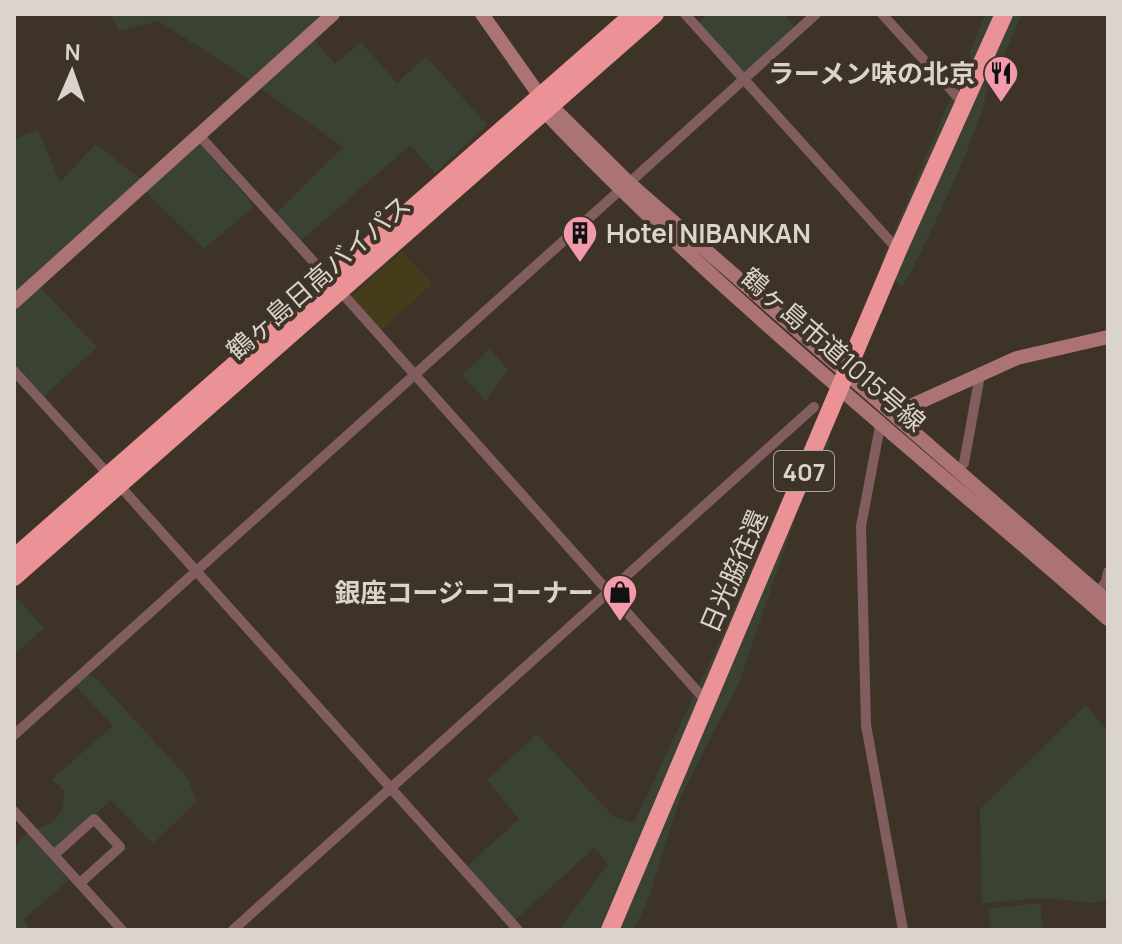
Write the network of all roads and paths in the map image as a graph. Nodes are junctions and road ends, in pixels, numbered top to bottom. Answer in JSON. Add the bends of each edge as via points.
{"nodes":[{"id":1,"x":333,"y":14,"type":"edge"},
{"id":2,"x":482,"y":14,"type":"edge"},
{"id":3,"x":634,"y":14,"type":"edge"},
{"id":4,"x":655,"y":14,"type":"edge"},
{"id":5,"x":685,"y":14,"type":"edge"},
{"id":6,"x":816,"y":14,"type":"edge"},
{"id":7,"x":882,"y":14,"type":"edge"},
{"id":8,"x":1004,"y":14,"type":"edge"},
{"id":9,"x":744,"y":80,"type":"junction"},
{"id":10,"x":546,"y":104,"type":"junction"},
{"id":11,"x":965,"y":104,"type":"junction"},
{"id":12,"x":198,"y":134,"type":"junction"},
{"id":13,"x":624,"y":187,"type":"junction"},
{"id":14,"x":898,"y":250,"type":"junction"},
{"id":15,"x":336,"y":287,"type":"junction"},
{"id":16,"x":14,"y":302,"type":"edge"},
{"id":17,"x":1108,"y":337,"type":"edge"},
{"id":18,"x":14,"y":371,"type":"edge"},
{"id":19,"x":980,"y":375,"type":"junction"},
{"id":20,"x":415,"y":378,"type":"junction"},
{"id":21,"x":842,"y":380,"type":"junction"},
{"id":22,"x":814,"y":407,"type":"dead end"},
{"id":23,"x":887,"y":418,"type":"junction"},
{"id":24,"x":957,"y":471,"type":"junction"},
{"id":25,"x":114,"y":480,"type":"junction"},
{"id":26,"x":14,"y":558,"type":"edge"},
{"id":27,"x":196,"y":572,"type":"junction"},
{"id":28,"x":1108,"y":572,"type":"edge"},
{"id":29,"x":14,"y":577,"type":"edge"},
{"id":30,"x":609,"y":593,"type":"junction"},
{"id":31,"x":1103,"y":597,"type":"edge"},
{"id":32,"x":1108,"y":619,"type":"edge"},
{"id":33,"x":706,"y":701,"type":"junction"},
{"id":34,"x":14,"y":735,"type":"edge"},
{"id":35,"x":390,"y":789,"type":"junction"},
{"id":36,"x":14,"y":811,"type":"edge"},
{"id":37,"x":54,"y":855,"type":"junction"},
{"id":38,"x":80,"y":883,"type":"junction"},
{"id":39,"x":122,"y":930,"type":"edge"},
{"id":40,"x":233,"y":930,"type":"edge"},
{"id":41,"x":518,"y":930,"type":"edge"},
{"id":42,"x":610,"y":930,"type":"edge"},
{"id":43,"x":903,"y":930,"type":"edge"}],
"edges":[{"from":1,"to":12,"type":"street"},
{"from":2,"to":10,"type":"street","name":"鶴ヶ島市道1015号線"},
{"from":3,"to":10,"type":"highway","name":"鶴ヶ島日高バイパス"},
{"from":4,"to":10,"type":"highway","name":"鶴ヶ島日高バイパス"},
{"from":5,"to":9,"type":"street"},
{"from":6,"to":9,"type":"street"},
{"from":7,"to":11,"type":"street"},
{"from":8,"to":11,"type":"highway","name":"日光脇往還","number":"407"},
{"from":9,"to":13,"type":"street"},
{"from":9,"to":14,"type":"street"},
{"from":10,"to":13,"type":"street","name":"鶴ヶ島市道1015号線"},
{"from":10,"to":15,"type":"highway","name":"鶴ヶ島日高バイパス"},
{"from":11,"to":14,"type":"highway","name":"日光脇往還","number":"407"},
{"from":12,"to":15,"type":"street"},
{"from":12,"to":16,"type":"street"},
{"from":13,"to":20,"type":"street"},
{"from":13,"to":21,"type":"street","name":"鶴ヶ島市道1015号線"},
{"from":14,"to":21,"type":"highway","name":"日光脇往還","number":"407"},
{"from":15,"to":20,"type":"street"},
{"from":15,"to":25,"type":"highway","name":"鶴ヶ島日高バイパス"},
{"from":17,"to":19,"type":"street","via":[[1017,358]]},
{"from":18,"to":25,"type":"street"},
{"from":19,"to":23,"type":"street"},
{"from":19,"to":24,"type":"street","via":[[964,463]]},
{"from":20,"to":27,"type":"street"},
{"from":20,"to":30,"type":"street"},
{"from":21,"to":23,"type":"street","name":"鶴ヶ島市道1015号線"},
{"from":21,"to":33,"type":"highway","name":"日光脇往還","number":"407"},
{"from":22,"to":30,"type":"street"},
{"from":23,"to":24,"type":"street","name":"鶴ヶ島市道1015号線"},
{"from":23,"to":32,"type":"street","name":"鶴ヶ島市道1015号線"},
{"from":23,"to":43,"type":"street","via":[[876,429],[861,526],[866,725]]},
{"from":24,"to":31,"type":"street","name":"鶴ヶ島市道1015号線"},
{"from":25,"to":26,"type":"highway","name":"鶴ヶ島日高バイパス"},
{"from":25,"to":27,"type":"street"},
{"from":25,"to":29,"type":"highway","name":"鶴ヶ島日高バイパス"},
{"from":27,"to":34,"type":"street"},
{"from":27,"to":35,"type":"street"},
{"from":28,"to":31,"type":"street"},
{"from":30,"to":33,"type":"street"},
{"from":30,"to":35,"type":"street"},
{"from":33,"to":42,"type":"highway","name":"日光脇往還","number":"407"},
{"from":35,"to":40,"type":"street"},
{"from":35,"to":41,"type":"street"},
{"from":36,"to":37,"type":"street"},
{"from":37,"to":38,"type":"street"},
{"from":37,"to":38,"type":"street","via":[[94,819],[120,847]]},
{"from":38,"to":39,"type":"street"}]}
